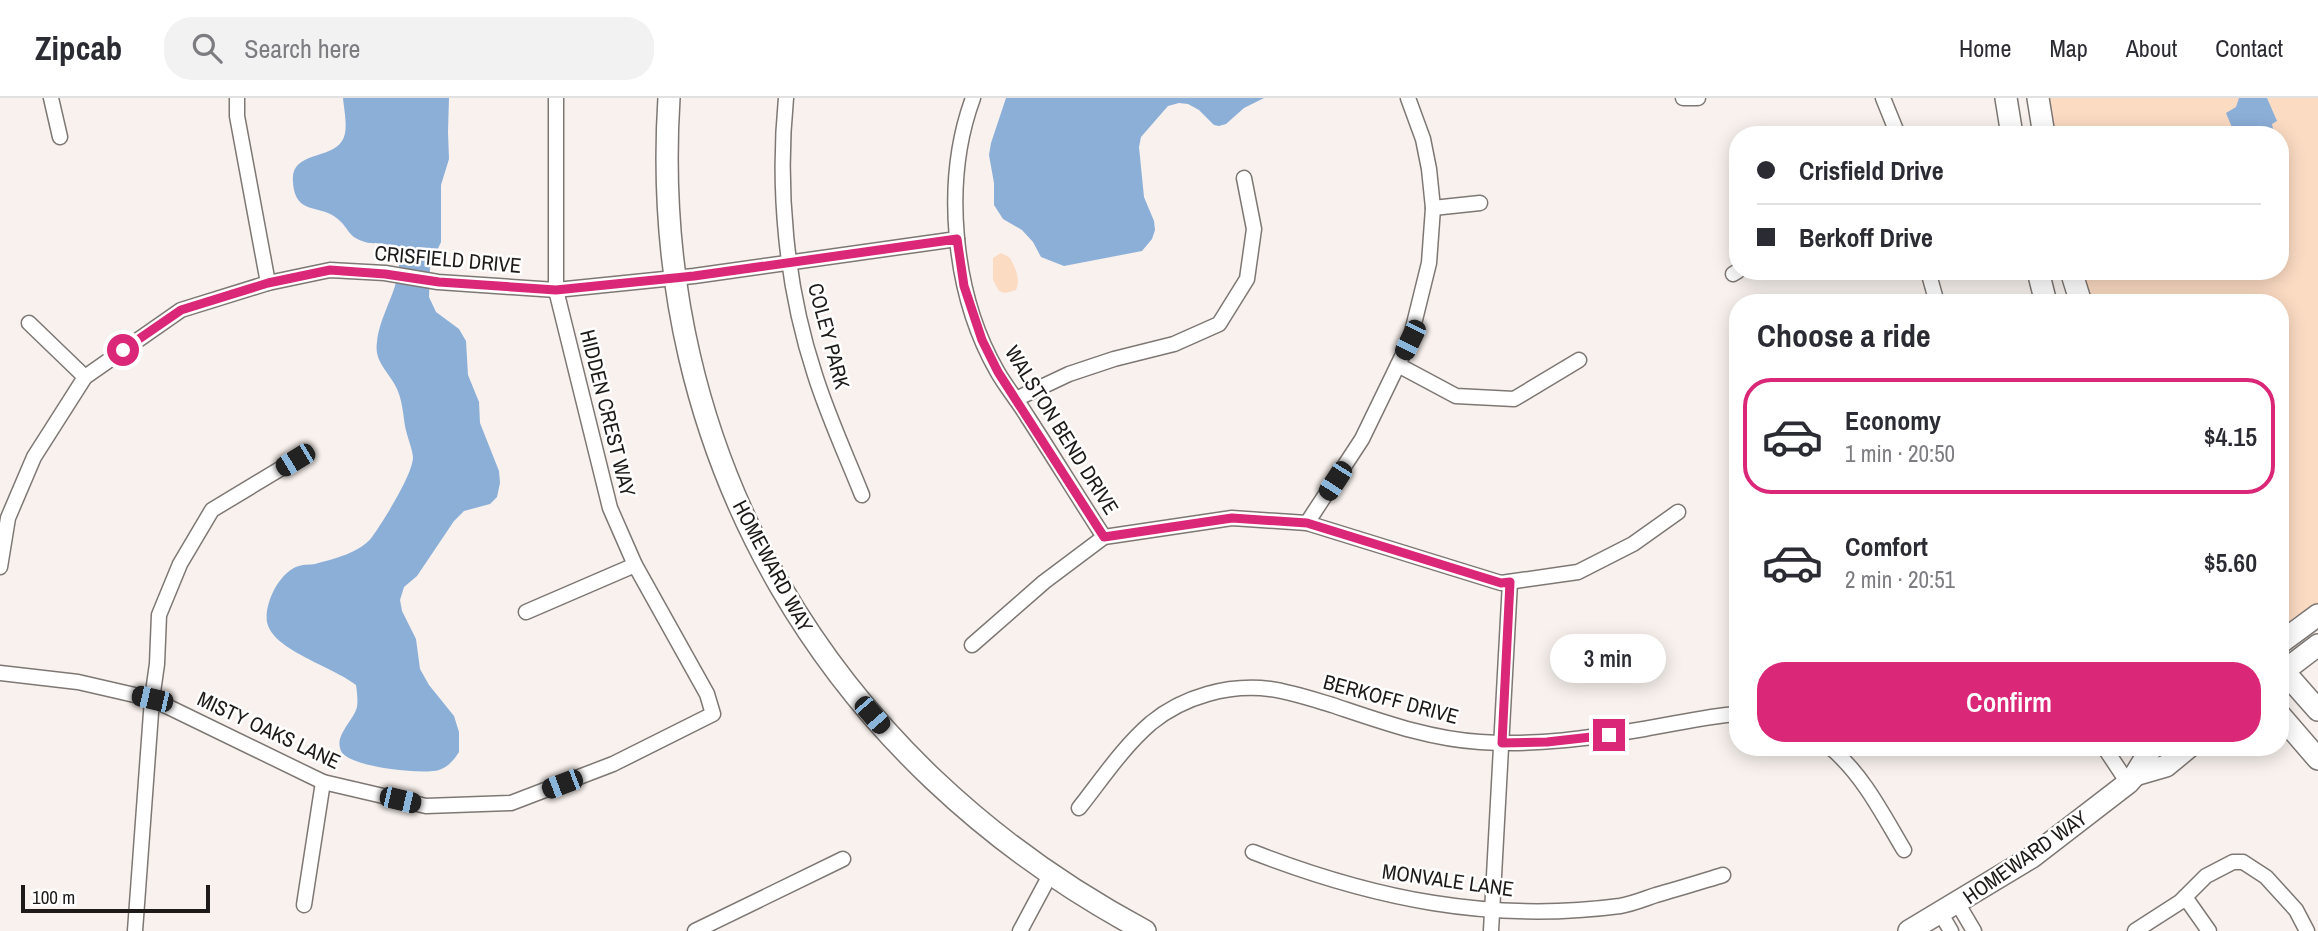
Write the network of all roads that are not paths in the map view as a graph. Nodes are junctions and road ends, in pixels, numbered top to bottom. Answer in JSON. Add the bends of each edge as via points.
{"nodes":[{"id":1,"x":51,"y":98,"type":"edge"},
{"id":2,"x":237,"y":98,"type":"edge"},
{"id":3,"x":556,"y":98,"type":"edge"},
{"id":4,"x":669,"y":98,"type":"edge"},
{"id":5,"x":786,"y":98,"type":"edge"},
{"id":6,"x":973,"y":98,"type":"edge"},
{"id":7,"x":1408,"y":98,"type":"edge"},
{"id":8,"x":1683,"y":98,"type":"edge"},
{"id":9,"x":1698,"y":98,"type":"edge"},
{"id":10,"x":1883,"y":98,"type":"edge"},
{"id":11,"x":2006,"y":98,"type":"edge"},
{"id":12,"x":2038,"y":98,"type":"edge"},
{"id":13,"x":1894,"y":126,"type":"edge"},
{"id":14,"x":2011,"y":126,"type":"edge"},
{"id":15,"x":2042,"y":126,"type":"edge"},
{"id":16,"x":60,"y":137,"type":"dead end"},
{"id":17,"x":1244,"y":178,"type":"dead end"},
{"id":18,"x":1480,"y":203,"type":"dead end"},
{"id":19,"x":1433,"y":208,"type":"junction"},
{"id":20,"x":957,"y":239,"type":"junction"},
{"id":21,"x":789,"y":263,"type":"junction"},
{"id":22,"x":674,"y":278,"type":"junction"},
{"id":23,"x":268,"y":283,"type":"junction"},
{"id":24,"x":556,"y":290,"type":"junction"},
{"id":25,"x":29,"y":323,"type":"dead end"},
{"id":26,"x":1579,"y":360,"type":"dead end"},
{"id":27,"x":1398,"y":365,"type":"junction"},
{"id":28,"x":85,"y":377,"type":"junction"},
{"id":29,"x":1016,"y":399,"type":"junction"},
{"id":30,"x":295,"y":460,"type":"dead end"},
{"id":31,"x":862,"y":495,"type":"dead end"},
{"id":32,"x":1678,"y":512,"type":"dead end"},
{"id":33,"x":1307,"y":523,"type":"junction"},
{"id":34,"x":1104,"y":537,"type":"junction"},
{"id":35,"x":635,"y":565,"type":"junction"},
{"id":36,"x":0,"y":566,"type":"edge"},
{"id":37,"x":1510,"y":582,"type":"junction"},
{"id":38,"x":526,"y":612,"type":"dead end"},
{"id":39,"x":2318,"y":615,"type":"edge"},
{"id":40,"x":2289,"y":636,"type":"edge"},
{"id":41,"x":972,"y":645,"type":"dead end"},
{"id":42,"x":2318,"y":645,"type":"edge"},
{"id":43,"x":2289,"y":665,"type":"edge"},
{"id":44,"x":0,"y":673,"type":"edge"},
{"id":45,"x":2289,"y":679,"type":"edge"},
{"id":46,"x":152,"y":699,"type":"junction"},
{"id":47,"x":2318,"y":710,"type":"edge"},
{"id":48,"x":713,"y":714,"type":"joint"},
{"id":49,"x":1729,"y":715,"type":"edge"},
{"id":50,"x":2289,"y":725,"type":"edge"},
{"id":51,"x":1502,"y":743,"type":"junction"},
{"id":52,"x":1840,"y":756,"type":"edge"},
{"id":53,"x":2112,"y":756,"type":"edge"},
{"id":54,"x":2146,"y":756,"type":"edge"},
{"id":55,"x":2178,"y":756,"type":"edge"},
{"id":56,"x":2318,"y":759,"type":"edge"},
{"id":57,"x":2132,"y":779,"type":"junction"},
{"id":58,"x":323,"y":782,"type":"junction"},
{"id":59,"x":1079,"y":808,"type":"dead end"},
{"id":60,"x":1904,"y":850,"type":"dead end"},
{"id":61,"x":1253,"y":852,"type":"dead end"},
{"id":62,"x":842,"y":859,"type":"dead end"},
{"id":63,"x":1050,"y":875,"type":"junction"},
{"id":64,"x":1723,"y":875,"type":"dead end"},
{"id":65,"x":2185,"y":897,"type":"junction"},
{"id":66,"x":304,"y":905,"type":"dead end"},
{"id":67,"x":1493,"y":910,"type":"junction"},
{"id":68,"x":1950,"y":916,"type":"edge"},
{"id":69,"x":713,"y":927,"type":"edge"},
{"id":70,"x":2303,"y":929,"type":"edge"},
{"id":71,"x":135,"y":931,"type":"edge"},
{"id":72,"x":695,"y":931,"type":"edge"},
{"id":73,"x":1020,"y":931,"type":"edge"},
{"id":74,"x":1144,"y":931,"type":"edge"},
{"id":75,"x":1491,"y":931,"type":"edge"},
{"id":76,"x":1909,"y":931,"type":"edge"},
{"id":77,"x":1974,"y":931,"type":"edge"},
{"id":78,"x":2135,"y":931,"type":"edge"},
{"id":79,"x":2208,"y":931,"type":"edge"}],
"edges":[{"from":1,"to":16,"type":"street"},
{"from":2,"to":23,"type":"street"},
{"from":3,"to":24,"type":"street","name":"HIDDEN CREST WAY"},
{"from":4,"to":22,"type":"street","name":"HOMEWARD WAY","via":[[666,191]]},
{"from":5,"to":21,"type":"street","name":"COLEY PARK","via":[[783,159]]},
{"from":6,"to":20,"type":"street","name":"WALSTON BEND DRIVE","via":[[960,149]]},
{"from":7,"to":19,"type":"street","via":[[1423,139]]},
{"from":8,"to":9,"type":"street"},
{"from":10,"to":13,"type":"street"},
{"from":11,"to":14,"type":"street"},
{"from":12,"to":15,"type":"street"},
{"from":17,"to":29,"type":"street","via":[[1254,229],[1247,279],[1219,324],[1174,344],[1069,374]]},
{"from":18,"to":19,"type":"street"},
{"from":19,"to":27,"type":"street","via":[[1429,263],[1410,340]]},
{"from":20,"to":21,"type":"street","name":"CRISFIELD DRIVE"},
{"from":20,"to":29,"type":"street","name":"WALSTON BEND DRIVE","via":[[964,286],[982,340]]},
{"from":21,"to":22,"type":"street","name":"CRISFIELD DRIVE"},
{"from":21,"to":31,"type":"street","name":"COLEY PARK","via":[[815,375]]},
{"from":22,"to":24,"type":"street","name":"CRISFIELD DRIVE"},
{"from":22,"to":63,"type":"street","name":"HOMEWARD WAY","via":[[693,374],[726,472],[757,543],[796,614],[826,659],[903,751],[969,814]]},
{"from":23,"to":24,"type":"street","name":"CRISFIELD DRIVE","via":[[330,270]]},
{"from":23,"to":28,"type":"street","name":"CRISFIELD DRIVE","via":[[181,310]]},
{"from":24,"to":35,"type":"street","name":"HIDDEN CREST WAY","via":[[610,508]]},
{"from":25,"to":28,"type":"street"},
{"from":26,"to":27,"type":"street","via":[[1514,399],[1456,396]]},
{"from":27,"to":33,"type":"street","via":[[1362,439]]},
{"from":28,"to":36,"type":"street","name":"CRISFIELD DRIVE","via":[[34,457],[8,518]]},
{"from":29,"to":34,"type":"street","name":"WALSTON BEND DRIVE"},
{"from":30,"to":46,"type":"street","via":[[212,510],[180,564],[159,615]]},
{"from":32,"to":37,"type":"street","via":[[1633,544],[1578,572]]},
{"from":33,"to":34,"type":"street","via":[[1232,518]]},
{"from":33,"to":37,"type":"street"},
{"from":34,"to":41,"type":"street"},
{"from":35,"to":38,"type":"street"},
{"from":35,"to":48,"type":"street","name":"HIDDEN CREST WAY","via":[[707,694]]},
{"from":37,"to":51,"type":"street"},
{"from":39,"to":40,"type":"street"},
{"from":42,"to":43,"type":"street"},
{"from":44,"to":46,"type":"street","name":"MISTY OAKS LANE","via":[[78,682]]},
{"from":45,"to":47,"type":"street"},
{"from":46,"to":58,"type":"street","name":"MISTY OAKS LANE"},
{"from":46,"to":71,"type":"street"},
{"from":48,"to":58,"type":"street","name":"MISTY OAKS LANE","via":[[613,764],[512,803],[426,806]]},
{"from":49,"to":51,"type":"street","name":"BERKOFF DRIVE","via":[[1590,738]]},
{"from":50,"to":56,"type":"street"},
{"from":51,"to":59,"type":"street","name":"BERKOFF DRIVE","via":[[1412,730],[1270,689],[1231,690],[1191,700],[1153,722]]},
{"from":51,"to":67,"type":"street"},
{"from":52,"to":60,"type":"street","via":[[1853,768]]},
{"from":53,"to":57,"type":"street"},
{"from":54,"to":57,"type":"street","name":"HOMEWARD WAY"},
{"from":55,"to":57,"type":"street","name":"HOMEWARD WAY","via":[[2166,766]]},
{"from":57,"to":68,"type":"street","name":"HOMEWARD WAY"},
{"from":58,"to":66,"type":"street"},
{"from":61,"to":67,"type":"street","name":"MONVALE LANE","via":[[1309,874],[1383,894]]},
{"from":62,"to":69,"type":"street"},
{"from":63,"to":73,"type":"street"},
{"from":63,"to":74,"type":"street","name":"HOMEWARD WAY"},
{"from":64,"to":67,"type":"street","name":"MONVALE LANE","via":[[1623,905]]},
{"from":65,"to":70,"type":"street","via":[[2206,876],[2233,862],[2243,862],[2266,877],[2296,910]]},
{"from":65,"to":78,"type":"street"},
{"from":65,"to":79,"type":"street"},
{"from":67,"to":75,"type":"street"},
{"from":68,"to":76,"type":"street","name":"HOMEWARD WAY"},
{"from":68,"to":77,"type":"street"},
{"from":69,"to":72,"type":"street"}]}
